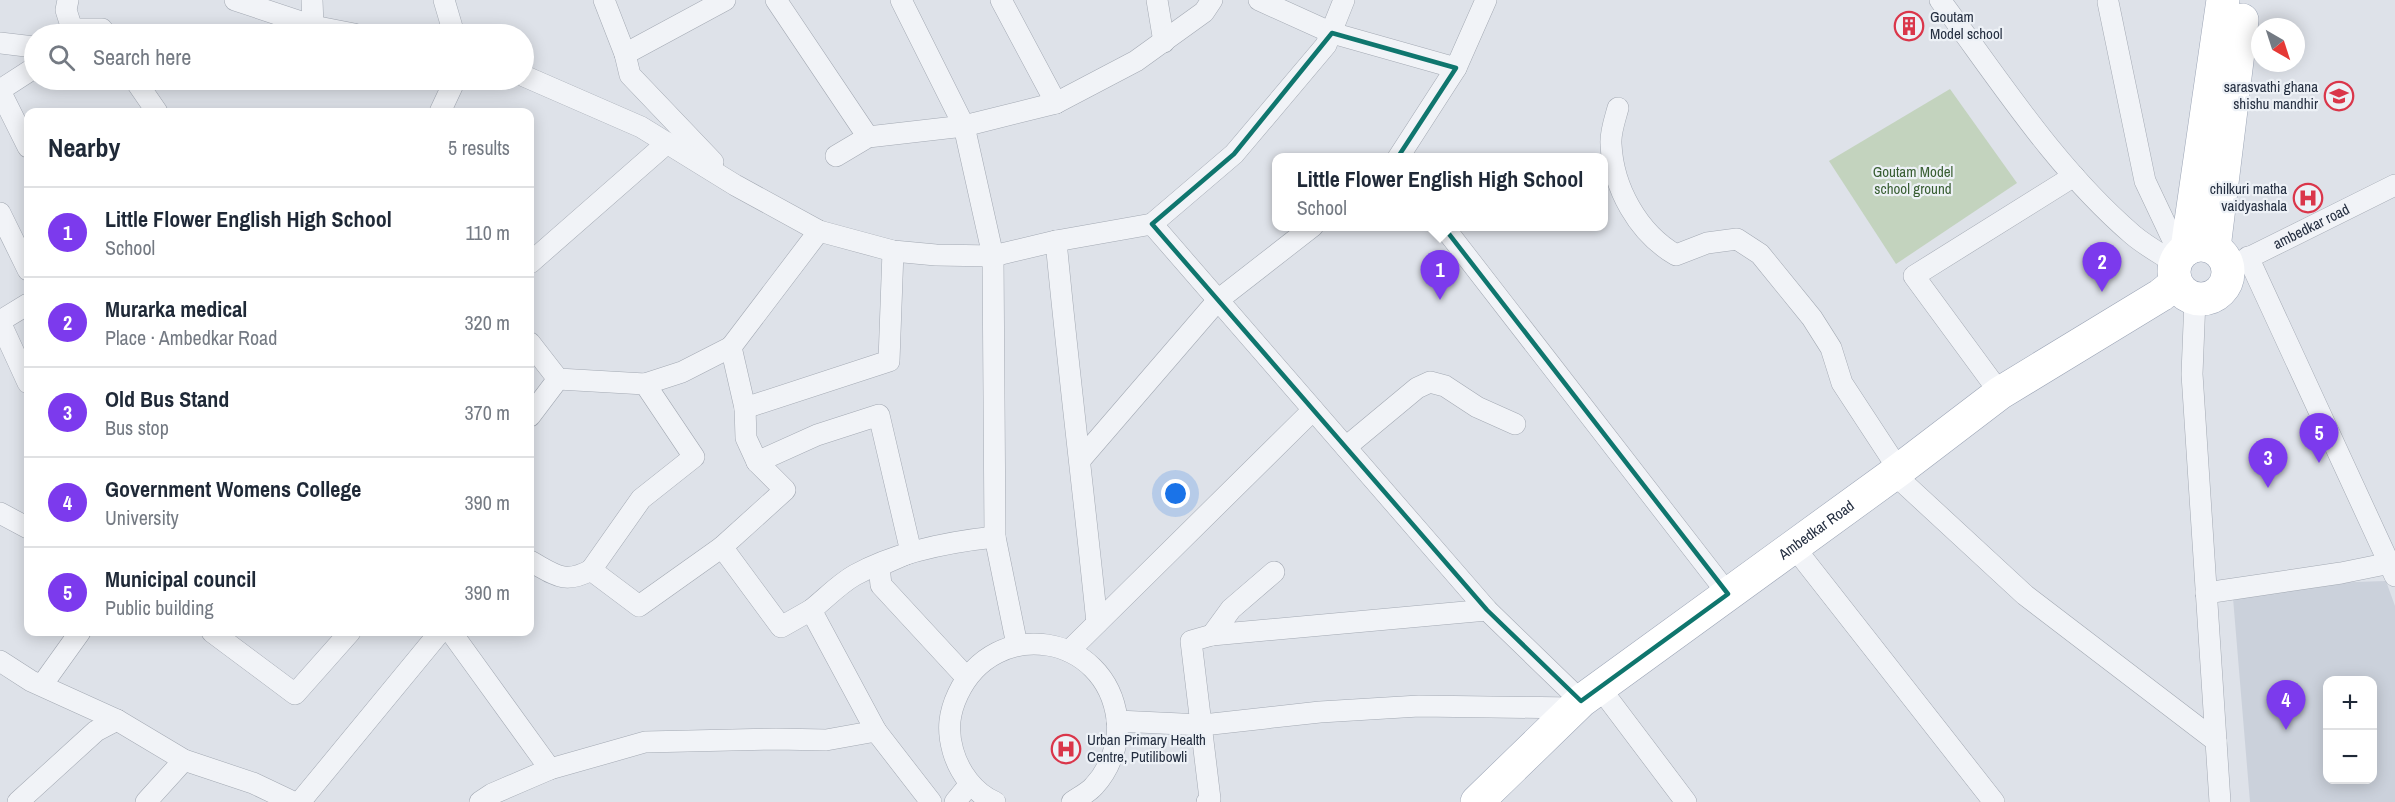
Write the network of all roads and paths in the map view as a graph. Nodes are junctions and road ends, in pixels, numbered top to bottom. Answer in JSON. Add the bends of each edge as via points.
{"nodes":[{"id":1,"x":68,"y":0,"type":"edge"},
{"id":2,"x":235,"y":0,"type":"edge"},
{"id":3,"x":312,"y":0,"type":"edge"},
{"id":4,"x":444,"y":0,"type":"edge"},
{"id":5,"x":604,"y":0,"type":"edge"},
{"id":6,"x":725,"y":0,"type":"edge"},
{"id":7,"x":776,"y":0,"type":"edge"},
{"id":8,"x":901,"y":0,"type":"edge"},
{"id":9,"x":1001,"y":0,"type":"edge"},
{"id":10,"x":1157,"y":0,"type":"edge"},
{"id":11,"x":1212,"y":0,"type":"edge"},
{"id":12,"x":1259,"y":0,"type":"edge"},
{"id":13,"x":1344,"y":0,"type":"edge"},
{"id":14,"x":1486,"y":0,"type":"edge"},
{"id":15,"x":1940,"y":0,"type":"edge"},
{"id":16,"x":2223,"y":0,"type":"edge"},
{"id":17,"x":2245,"y":0,"type":"edge"},
{"id":18,"x":2108,"y":2,"type":"dead end"},
{"id":19,"x":70,"y":24,"type":"edge"},
{"id":20,"x":308,"y":24,"type":"edge"},
{"id":21,"x":314,"y":24,"type":"edge"},
{"id":22,"x":451,"y":24,"type":"edge"},
{"id":23,"x":1332,"y":33,"type":"junction"},
{"id":24,"x":1164,"y":42,"type":"junction"},
{"id":25,"x":0,"y":43,"type":"edge"},
{"id":26,"x":24,"y":47,"type":"edge"},
{"id":27,"x":625,"y":54,"type":"junction"},
{"id":28,"x":1456,"y":68,"type":"junction"},
{"id":29,"x":24,"y":75,"type":"edge"},
{"id":30,"x":534,"y":80,"type":"edge"},
{"id":31,"x":142,"y":90,"type":"edge"},
{"id":32,"x":450,"y":90,"type":"edge"},
{"id":33,"x":0,"y":91,"type":"edge"},
{"id":34,"x":1056,"y":103,"type":"junction"},
{"id":35,"x":154,"y":108,"type":"edge"},
{"id":36,"x":442,"y":108,"type":"edge"},
{"id":37,"x":1618,"y":108,"type":"dead end"},
{"id":38,"x":964,"y":126,"type":"junction"},
{"id":39,"x":868,"y":137,"type":"junction"},
{"id":40,"x":24,"y":139,"type":"edge"},
{"id":41,"x":667,"y":143,"type":"junction"},
{"id":42,"x":1401,"y":153,"type":"edge"},
{"id":43,"x":836,"y":156,"type":"dead end"},
{"id":44,"x":2074,"y":176,"type":"junction"},
{"id":45,"x":735,"y":185,"type":"junction"},
{"id":46,"x":2395,"y":185,"type":"edge"},
{"id":47,"x":0,"y":213,"type":"edge"},
{"id":48,"x":1152,"y":224,"type":"junction"},
{"id":49,"x":819,"y":231,"type":"junction"},
{"id":50,"x":1307,"y":231,"type":"edge"},
{"id":51,"x":1447,"y":231,"type":"edge"},
{"id":52,"x":1056,"y":241,"type":"junction"},
{"id":53,"x":894,"y":251,"type":"junction"},
{"id":54,"x":993,"y":255,"type":"junction"},
{"id":55,"x":534,"y":259,"type":"edge"},
{"id":56,"x":24,"y":262,"type":"edge"},
{"id":57,"x":2200,"y":265,"type":"junction"},
{"id":58,"x":1218,"y":300,"type":"junction"},
{"id":59,"x":24,"y":306,"type":"edge"},
{"id":60,"x":0,"y":321,"type":"edge"},
{"id":61,"x":731,"y":347,"type":"junction"},
{"id":62,"x":534,"y":348,"type":"edge"},
{"id":63,"x":24,"y":374,"type":"edge"},
{"id":64,"x":558,"y":379,"type":"junction"},
{"id":65,"x":645,"y":384,"type":"junction"},
{"id":66,"x":2000,"y":393,"type":"junction"},
{"id":67,"x":745,"y":408,"type":"junction"},
{"id":68,"x":1313,"y":410,"type":"junction"},
{"id":69,"x":534,"y":411,"type":"edge"},
{"id":70,"x":1515,"y":424,"type":"dead end"},
{"id":71,"x":1346,"y":447,"type":"junction"},
{"id":72,"x":1081,"y":459,"type":"junction"},
{"id":73,"x":757,"y":462,"type":"junction"},
{"id":74,"x":1897,"y":472,"type":"junction"},
{"id":75,"x":0,"y":513,"type":"edge"},
{"id":76,"x":24,"y":526,"type":"edge"},
{"id":77,"x":995,"y":537,"type":"junction"},
{"id":78,"x":722,"y":547,"type":"junction"},
{"id":79,"x":1794,"y":547,"type":"junction"},
{"id":80,"x":910,"y":552,"type":"junction"},
{"id":81,"x":534,"y":563,"type":"edge"},
{"id":82,"x":2393,"y":567,"type":"edge"},
{"id":83,"x":591,"y":570,"type":"junction"},
{"id":84,"x":1274,"y":572,"type":"dead end"},
{"id":85,"x":2206,"y":593,"type":"junction"},
{"id":86,"x":1728,"y":594,"type":"junction"},
{"id":87,"x":811,"y":610,"type":"junction"},
{"id":88,"x":1486,"y":610,"type":"junction"},
{"id":89,"x":1097,"y":623,"type":"junction"},
{"id":90,"x":1212,"y":635,"type":"junction"},
{"id":91,"x":77,"y":636,"type":"edge"},
{"id":92,"x":217,"y":636,"type":"edge"},
{"id":93,"x":346,"y":636,"type":"edge"},
{"id":94,"x":437,"y":636,"type":"edge"},
{"id":95,"x":454,"y":636,"type":"edge"},
{"id":96,"x":1017,"y":645,"type":"junction"},
{"id":97,"x":1069,"y":651,"type":"junction"},
{"id":98,"x":0,"y":661,"type":"edge"},
{"id":99,"x":966,"y":677,"type":"junction"},
{"id":100,"x":42,"y":685,"type":"junction"},
{"id":101,"x":1585,"y":699,"type":"junction"},
{"id":102,"x":117,"y":720,"type":"junction"},
{"id":103,"x":1117,"y":721,"type":"junction"},
{"id":104,"x":1203,"y":725,"type":"junction"},
{"id":105,"x":876,"y":731,"type":"junction"},
{"id":106,"x":2216,"y":741,"type":"junction"},
{"id":107,"x":184,"y":760,"type":"junction"},
{"id":108,"x":550,"y":769,"type":"junction"},
{"id":109,"x":970,"y":784,"type":"junction"},
{"id":110,"x":1100,"y":795,"type":"edge"},
{"id":111,"x":18,"y":802,"type":"edge"},
{"id":112,"x":146,"y":802,"type":"edge"},
{"id":113,"x":293,"y":802,"type":"edge"},
{"id":114,"x":300,"y":802,"type":"edge"},
{"id":115,"x":480,"y":802,"type":"edge"},
{"id":116,"x":931,"y":802,"type":"edge"},
{"id":117,"x":955,"y":802,"type":"edge"},
{"id":118,"x":995,"y":802,"type":"edge"},
{"id":119,"x":1072,"y":802,"type":"edge"},
{"id":120,"x":1207,"y":802,"type":"edge"},
{"id":121,"x":1477,"y":802,"type":"edge"},
{"id":122,"x":1686,"y":802,"type":"edge"},
{"id":123,"x":1994,"y":802,"type":"edge"},
{"id":124,"x":2220,"y":802,"type":"edge"}],
"edges":[{"from":1,"to":19,"type":"street"},
{"from":2,"to":20,"type":"street"},
{"from":3,"to":21,"type":"street"},
{"from":4,"to":22,"type":"street"},
{"from":5,"to":27,"type":"street"},
{"from":6,"to":27,"type":"street"},
{"from":7,"to":39,"type":"street"},
{"from":8,"to":38,"type":"street"},
{"from":9,"to":34,"type":"street"},
{"from":10,"to":24,"type":"street"},
{"from":11,"to":24,"type":"street","via":[[1204,12]]},
{"from":12,"to":23,"type":"street"},
{"from":13,"to":23,"type":"street"},
{"from":14,"to":28,"type":"street"},
{"from":15,"to":44,"type":"street"},
{"from":16,"to":57,"type":"main road"},
{"from":17,"to":57,"type":"main road"},
{"from":18,"to":57,"type":"street","via":[[2145,181]]},
{"from":23,"to":28,"type":"street"},
{"from":23,"to":48,"type":"street","via":[[1234,154]]},
{"from":24,"to":34,"type":"street"},
{"from":25,"to":26,"type":"street"},
{"from":27,"to":45,"type":"street","via":[[630,75]]},
{"from":28,"to":42,"type":"street"},
{"from":29,"to":33,"type":"street"},
{"from":30,"to":41,"type":"street","via":[[641,127]]},
{"from":31,"to":35,"type":"street"},
{"from":32,"to":36,"type":"street"},
{"from":33,"to":40,"type":"street"},
{"from":34,"to":38,"type":"street"},
{"from":37,"to":74,"type":"street","via":[[1610,142],[1618,183],[1641,227],[1676,255],[1707,243],[1737,239],[1760,254],[1831,348],[1842,383]]},
{"from":38,"to":39,"type":"street"},
{"from":38,"to":54,"type":"street"},
{"from":39,"to":43,"type":"street"},
{"from":41,"to":45,"type":"street"},
{"from":41,"to":55,"type":"street"},
{"from":44,"to":57,"type":"street","via":[[2133,235]]},
{"from":44,"to":66,"type":"street","via":[[1914,276]]},
{"from":45,"to":49,"type":"street"},
{"from":46,"to":57,"type":"street","name":"ambedkar road"},
{"from":47,"to":56,"type":"street"},
{"from":48,"to":52,"type":"street"},
{"from":48,"to":58,"type":"street"},
{"from":49,"to":53,"type":"street"},
{"from":49,"to":61,"type":"street"},
{"from":50,"to":58,"type":"street"},
{"from":51,"to":86,"type":"street"},
{"from":52,"to":54,"type":"street"},
{"from":52,"to":72,"type":"street"},
{"from":53,"to":54,"type":"street"},
{"from":53,"to":67,"type":"street","via":[[889,361]]},
{"from":54,"to":77,"type":"street"},
{"from":57,"to":66,"type":"main road","name":"Ambedkar Road","via":[[2161,295]]},
{"from":57,"to":82,"type":"street"},
{"from":57,"to":85,"type":"street","via":[[2192,374]]},
{"from":58,"to":68,"type":"street"},
{"from":58,"to":72,"type":"street"},
{"from":59,"to":60,"type":"street"},
{"from":60,"to":63,"type":"street"},
{"from":61,"to":65,"type":"street","via":[[682,372]]},
{"from":61,"to":67,"type":"street"},
{"from":62,"to":64,"type":"street"},
{"from":64,"to":65,"type":"street"},
{"from":64,"to":69,"type":"street"},
{"from":65,"to":83,"type":"street","via":[[694,457],[641,500]]},
{"from":66,"to":74,"type":"main road","name":"Ambedkar Road"},
{"from":67,"to":73,"type":"street","via":[[746,438]]},
{"from":68,"to":71,"type":"street"},
{"from":68,"to":89,"type":"street"},
{"from":70,"to":71,"type":"street","via":[[1477,407],[1445,386],[1430,382],[1417,388]]},
{"from":71,"to":88,"type":"street"},
{"from":72,"to":89,"type":"street"},
{"from":73,"to":78,"type":"street","via":[[785,490]]},
{"from":73,"to":80,"type":"street","via":[[817,435],[879,415]]},
{"from":74,"to":79,"type":"main road","name":"Ambedkar Road"},
{"from":74,"to":106,"type":"street","via":[[2025,594]]},
{"from":75,"to":76,"type":"street"},
{"from":77,"to":80,"type":"street"},
{"from":77,"to":96,"type":"street"},
{"from":78,"to":83,"type":"street","via":[[639,606]]},
{"from":78,"to":87,"type":"street","via":[[781,627]]},
{"from":79,"to":86,"type":"main road","name":"Ambedkar Road"},
{"from":79,"to":123,"type":"street"},
{"from":80,"to":87,"type":"street","via":[[854,575]]},
{"from":80,"to":99,"type":"street","via":[[879,566],[881,585]]},
{"from":81,"to":83,"type":"street","via":[[561,578],[578,577]]},
{"from":82,"to":85,"type":"street"},
{"from":84,"to":90,"type":"street","via":[[1231,609]]},
{"from":85,"to":106,"type":"street"},
{"from":86,"to":101,"type":"main road","name":"Ambedkar Road"},
{"from":87,"to":105,"type":"street"},
{"from":88,"to":90,"type":"street"},
{"from":88,"to":101,"type":"street"},
{"from":89,"to":97,"type":"street"},
{"from":90,"to":104,"type":"street","via":[[1191,641]]},
{"from":91,"to":100,"type":"street"},
{"from":92,"to":93,"type":"street","via":[[295,694]]},
{"from":94,"to":114,"type":"street"},
{"from":95,"to":108,"type":"street"},
{"from":96,"to":97,"type":"street","via":[[1043,644]]},
{"from":96,"to":99,"type":"street","via":[[983,659]]},
{"from":97,"to":103,"type":"street","via":[[1103,679],[1113,699]]},
{"from":98,"to":100,"type":"street"},
{"from":99,"to":109,"type":"street","via":[[950,711],[949,737],[956,762]]},
{"from":100,"to":102,"type":"street"},
{"from":101,"to":104,"type":"street","via":[[1320,712]]},
{"from":101,"to":121,"type":"main road","name":"Ambedkar Road"},
{"from":101,"to":122,"type":"street"},
{"from":102,"to":107,"type":"street"},
{"from":102,"to":111,"type":"street","via":[[96,731]]},
{"from":103,"to":104,"type":"street"},
{"from":103,"to":110,"type":"street","via":[[1116,745]]},
{"from":104,"to":120,"type":"street","via":[[1210,799]]},
{"from":105,"to":108,"type":"street","via":[[826,740],[645,742]]},
{"from":105,"to":116,"type":"street"},
{"from":106,"to":124,"type":"street"},
{"from":107,"to":112,"type":"street"},
{"from":107,"to":113,"type":"street","via":[[253,783]]},
{"from":108,"to":115,"type":"street"},
{"from":109,"to":117,"type":"street"},
{"from":109,"to":118,"type":"street"},
{"from":110,"to":119,"type":"street"}]}
